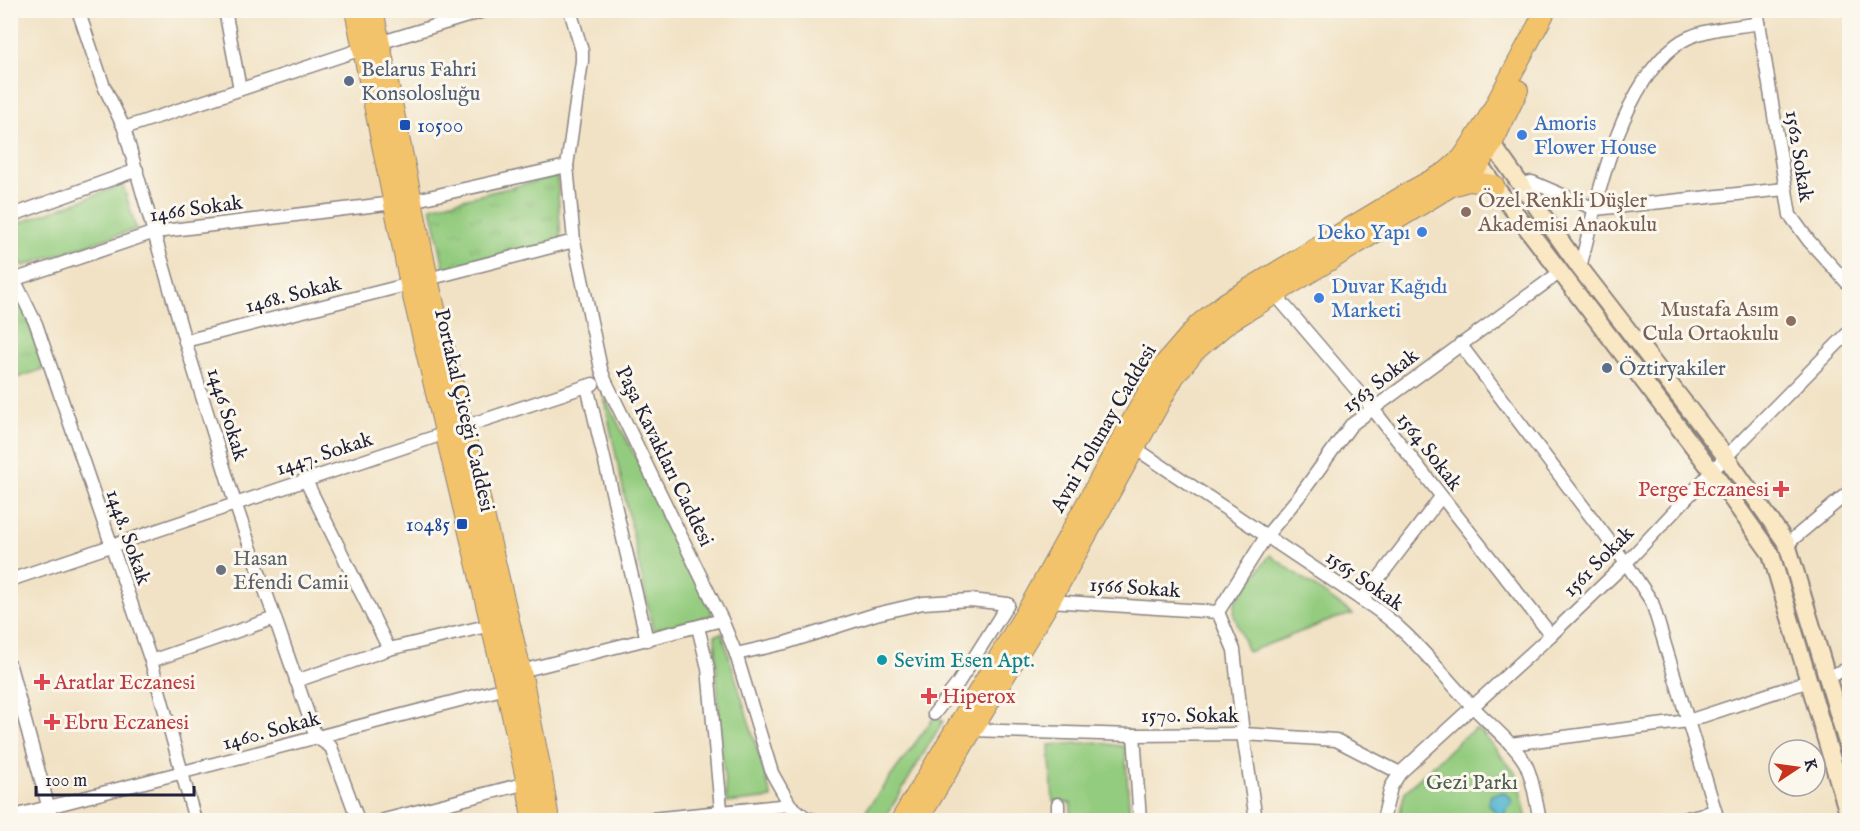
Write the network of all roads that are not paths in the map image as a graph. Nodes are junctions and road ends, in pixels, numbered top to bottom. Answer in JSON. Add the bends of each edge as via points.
{"nodes":[{"id":1,"x":78,"y":10,"type":"edge"},
{"id":2,"x":225,"y":10,"type":"edge"},
{"id":3,"x":355,"y":10,"type":"edge"},
{"id":4,"x":373,"y":10,"type":"edge"},
{"id":5,"x":487,"y":10,"type":"edge"},
{"id":6,"x":570,"y":10,"type":"edge"},
{"id":7,"x":1546,"y":10,"type":"edge"},
{"id":8,"x":1560,"y":10,"type":"edge"},
{"id":9,"x":1757,"y":10,"type":"edge"},
{"id":10,"x":1759,"y":24,"type":"junction"},
{"id":11,"x":371,"y":46,"type":"junction"},
{"id":12,"x":240,"y":89,"type":"junction"},
{"id":13,"x":124,"y":128,"type":"junction"},
{"id":14,"x":1484,"y":140,"type":"junction"},
{"id":15,"x":1479,"y":164,"type":"junction"},
{"id":16,"x":567,"y":166,"type":"junction"},
{"id":17,"x":137,"y":170,"type":"junction"},
{"id":18,"x":1520,"y":184,"type":"junction"},
{"id":19,"x":1453,"y":185,"type":"junction"},
{"id":20,"x":1494,"y":185,"type":"junction"},
{"id":21,"x":1785,"y":189,"type":"junction"},
{"id":22,"x":402,"y":202,"type":"junction"},
{"id":23,"x":1595,"y":209,"type":"junction"},
{"id":24,"x":10,"y":216,"type":"edge"},
{"id":25,"x":154,"y":232,"type":"junction"},
{"id":26,"x":574,"y":241,"type":"junction"},
{"id":27,"x":1580,"y":268,"type":"junction"},
{"id":28,"x":1559,"y":273,"type":"junction"},
{"id":29,"x":12,"y":277,"type":"edge"},
{"id":30,"x":419,"y":282,"type":"junction"},
{"id":31,"x":1850,"y":286,"type":"edge"},
{"id":32,"x":1274,"y":293,"type":"junction"},
{"id":33,"x":1850,"y":331,"type":"edge"},
{"id":34,"x":185,"y":341,"type":"junction"},
{"id":35,"x":1460,"y":344,"type":"junction"},
{"id":36,"x":605,"y":380,"type":"junction"},
{"id":37,"x":587,"y":386,"type":"junction"},
{"id":38,"x":1372,"y":408,"type":"junction"},
{"id":39,"x":455,"y":430,"type":"junction"},
{"id":40,"x":1135,"y":448,"type":"junction"},
{"id":41,"x":1726,"y":457,"type":"junction"},
{"id":42,"x":1712,"y":471,"type":"junction"},
{"id":43,"x":305,"y":479,"type":"junction"},
{"id":44,"x":1850,"y":491,"type":"edge"},
{"id":45,"x":1441,"y":497,"type":"junction"},
{"id":46,"x":235,"y":503,"type":"junction"},
{"id":47,"x":1267,"y":535,"type":"junction"},
{"id":48,"x":1787,"y":544,"type":"junction"},
{"id":49,"x":111,"y":545,"type":"junction"},
{"id":50,"x":1626,"y":562,"type":"junction"},
{"id":51,"x":10,"y":580,"type":"edge"},
{"id":52,"x":1362,"y":600,"type":"junction"},
{"id":53,"x":1050,"y":601,"type":"junction"},
{"id":54,"x":1218,"y":612,"type":"junction"},
{"id":55,"x":275,"y":618,"type":"junction"},
{"id":56,"x":722,"y":620,"type":"junction"},
{"id":57,"x":491,"y":625,"type":"junction"},
{"id":58,"x":698,"y":627,"type":"junction"},
{"id":59,"x":1551,"y":636,"type":"junction"},
{"id":60,"x":647,"y":640,"type":"junction"},
{"id":61,"x":389,"y":649,"type":"junction"},
{"id":62,"x":736,"y":654,"type":"junction"},
{"id":63,"x":152,"y":661,"type":"junction"},
{"id":64,"x":10,"y":666,"type":"edge"},
{"id":65,"x":1850,"y":668,"type":"edge"},
{"id":66,"x":521,"y":671,"type":"junction"},
{"id":67,"x":1827,"y":677,"type":"junction"},
{"id":68,"x":296,"y":681,"type":"junction"},
{"id":69,"x":1809,"y":681,"type":"junction"},
{"id":70,"x":506,"y":688,"type":"junction"},
{"id":71,"x":14,"y":690,"type":"edge"},
{"id":72,"x":1473,"y":707,"type":"junction"},
{"id":73,"x":934,"y":714,"type":"dead end"},
{"id":74,"x":1688,"y":721,"type":"junction"},
{"id":75,"x":972,"y":729,"type":"junction"},
{"id":76,"x":1243,"y":734,"type":"junction"},
{"id":77,"x":1134,"y":735,"type":"junction"},
{"id":78,"x":316,"y":737,"type":"junction"},
{"id":79,"x":1510,"y":744,"type":"junction"},
{"id":80,"x":1850,"y":753,"type":"edge"},
{"id":81,"x":183,"y":773,"type":"junction"},
{"id":82,"x":1400,"y":773,"type":"junction"},
{"id":83,"x":527,"y":783,"type":"junction"},
{"id":84,"x":1058,"y":804,"type":"dead end"},
{"id":85,"x":790,"y":805,"type":"junction"},
{"id":86,"x":50,"y":814,"type":"edge"},
{"id":87,"x":722,"y":816,"type":"edge"},
{"id":88,"x":1716,"y":816,"type":"edge"},
{"id":89,"x":10,"y":817,"type":"edge"},
{"id":90,"x":195,"y":820,"type":"edge"},
{"id":91,"x":358,"y":820,"type":"edge"},
{"id":92,"x":384,"y":820,"type":"edge"},
{"id":93,"x":532,"y":820,"type":"edge"},
{"id":94,"x":549,"y":820,"type":"edge"},
{"id":95,"x":641,"y":820,"type":"edge"},
{"id":96,"x":814,"y":820,"type":"edge"},
{"id":97,"x":901,"y":820,"type":"edge"},
{"id":98,"x":918,"y":820,"type":"edge"},
{"id":99,"x":1058,"y":820,"type":"edge"},
{"id":100,"x":1140,"y":820,"type":"edge"},
{"id":101,"x":1256,"y":820,"type":"edge"},
{"id":102,"x":1383,"y":820,"type":"edge"},
{"id":103,"x":1540,"y":820,"type":"edge"},
{"id":104,"x":1679,"y":820,"type":"edge"},
{"id":105,"x":1850,"y":820,"type":"edge"}],
"edges":[{"from":1,"to":13,"type":"street","name":"1446 Sokak","via":[[103,84]]},
{"from":2,"to":12,"type":"street"},
{"from":3,"to":11,"type":"main road","name":"Portakal Çiceği Caddesi"},
{"from":4,"to":11,"type":"main road","name":"Portakal Çiceği Caddesi"},
{"from":5,"to":11,"type":"street"},
{"from":6,"to":16,"type":"street","name":"Paşa Kavakları Caddesi","via":[[582,61]]},
{"from":7,"to":14,"type":"main road","name":"Avni Tolunay Caddesi"},
{"from":8,"to":14,"type":"main road","name":"Avni Tolunay Caddesi","via":[[1512,100]]},
{"from":9,"to":10,"type":"street","name":"1562 Sokak"},
{"from":10,"to":21,"type":"street","name":"1562 Sokak"},
{"from":10,"to":23,"type":"street","via":[[1700,34],[1677,44],[1652,69],[1608,157]]},
{"from":11,"to":12,"type":"street"},
{"from":11,"to":22,"type":"main road","name":"Portakal Çiceği Caddesi"},
{"from":12,"to":13,"type":"street"},
{"from":13,"to":17,"type":"street","name":"1446 Sokak"},
{"from":14,"to":15,"type":"main road","name":"Avni Tolunay Caddesi"},
{"from":14,"to":18,"type":"main road"},
{"from":14,"to":97,"type":"main road","name":"Avni Tolunay Caddesi","via":[[1446,172],[1225,303],[1182,342],[1161,368],[1031,604]]},
{"from":15,"to":19,"type":"main road","name":"Avni Tolunay Caddesi"},
{"from":15,"to":20,"type":"main road"},
{"from":16,"to":22,"type":"street","name":"1466 Sokak"},
{"from":16,"to":26,"type":"street","name":"Paşa Kavakları Caddesi"},
{"from":17,"to":24,"type":"street"},
{"from":17,"to":25,"type":"street","name":"1446 Sokak"},
{"from":18,"to":23,"type":"street","via":[[1532,182]]},
{"from":18,"to":27,"type":"main road"},
{"from":19,"to":20,"type":"main road","via":[[1469,181]]},
{"from":19,"to":32,"type":"main road","name":"Avni Tolunay Caddesi"},
{"from":20,"to":28,"type":"main road"},
{"from":21,"to":23,"type":"street"},
{"from":21,"to":31,"type":"street","name":"1562 Sokak","via":[[1790,215]]},
{"from":22,"to":25,"type":"street","name":"1466 Sokak"},
{"from":22,"to":30,"type":"main road","name":"Portakal Çiceği Caddesi"},
{"from":23,"to":27,"type":"street"},
{"from":25,"to":29,"type":"street","name":"1466 Sokak"},
{"from":25,"to":34,"type":"street","name":"1446 Sokak"},
{"from":26,"to":30,"type":"street","name":"1468. Sokak"},
{"from":26,"to":36,"type":"street","name":"Paşa Kavakları Caddesi"},
{"from":27,"to":41,"type":"main road"},
{"from":28,"to":35,"type":"street","name":"1563 Sokak"},
{"from":28,"to":42,"type":"main road"},
{"from":29,"to":49,"type":"street","name":"1448. Sokak","via":[[36,324]]},
{"from":30,"to":34,"type":"street","name":"1468. Sokak"},
{"from":30,"to":39,"type":"main road","name":"Portakal Çiceği Caddesi"},
{"from":32,"to":38,"type":"street","name":"1564 Sokak"},
{"from":32,"to":40,"type":"main road","name":"Avni Tolunay Caddesi","via":[[1229,322],[1194,352],[1174,377]]},
{"from":33,"to":41,"type":"street","name":"1561 Sokak"},
{"from":34,"to":46,"type":"street","name":"1446 Sokak"},
{"from":35,"to":38,"type":"street","name":"1563 Sokak"},
{"from":35,"to":50,"type":"street"},
{"from":36,"to":37,"type":"street","name":"1447. Sokak"},
{"from":36,"to":56,"type":"street","name":"Paşa Kavakları Caddesi"},
{"from":37,"to":39,"type":"street","name":"1447. Sokak"},
{"from":37,"to":60,"type":"street"},
{"from":38,"to":45,"type":"street","name":"1564 Sokak"},
{"from":38,"to":47,"type":"street","name":"1563 Sokak","via":[[1351,425]]},
{"from":39,"to":43,"type":"street","name":"1447. Sokak"},
{"from":39,"to":57,"type":"main road","name":"Portakal Çiceği Caddesi"},
{"from":39,"to":66,"type":"main road","name":"Portakal Çiceği Caddesi"},
{"from":40,"to":47,"type":"street","name":"1565 Sokak"},
{"from":40,"to":53,"type":"main road","name":"Avni Tolunay Caddesi"},
{"from":41,"to":42,"type":"street","name":"1561 Sokak"},
{"from":41,"to":48,"type":"main road"},
{"from":42,"to":50,"type":"street","name":"1561 Sokak"},
{"from":42,"to":69,"type":"main road","via":[[1771,554]]},
{"from":43,"to":46,"type":"street","name":"1447. Sokak"},
{"from":43,"to":61,"type":"street"},
{"from":44,"to":48,"type":"street"},
{"from":45,"to":52,"type":"street"},
{"from":45,"to":59,"type":"street","name":"1564 Sokak"},
{"from":46,"to":49,"type":"street","name":"1447. Sokak"},
{"from":46,"to":55,"type":"street","name":"1446 Sokak"},
{"from":47,"to":52,"type":"street","name":"1565 Sokak"},
{"from":47,"to":54,"type":"street","name":"1563 Sokak"},
{"from":48,"to":67,"type":"main road"},
{"from":49,"to":51,"type":"street","name":"1447. Sokak"},
{"from":49,"to":63,"type":"street","name":"1448. Sokak"},
{"from":50,"to":59,"type":"street","name":"1561 Sokak"},
{"from":50,"to":74,"type":"street","via":[[1652,602]]},
{"from":52,"to":72,"type":"street","name":"1565 Sokak","via":[[1384,613]]},
{"from":53,"to":54,"type":"street","name":"1566 Sokak"},
{"from":53,"to":75,"type":"main road","name":"Avni Tolunay Caddesi"},
{"from":54,"to":76,"type":"street","via":[[1234,650]]},
{"from":55,"to":63,"type":"street"},
{"from":55,"to":68,"type":"street","name":"1446 Sokak"},
{"from":56,"to":58,"type":"street"},
{"from":56,"to":62,"type":"street","name":"Paşa Kavakları Caddesi"},
{"from":57,"to":61,"type":"street"},
{"from":57,"to":70,"type":"main road","name":"Portakal Çiceği Caddesi"},
{"from":58,"to":60,"type":"street"},
{"from":58,"to":87,"type":"street","via":[[708,668]]},
{"from":59,"to":72,"type":"street","name":"1561 Sokak"},
{"from":60,"to":66,"type":"street"},
{"from":61,"to":68,"type":"street"},
{"from":62,"to":73,"type":"street","via":[[923,603],[970,600],[1008,604]]},
{"from":62,"to":85,"type":"street","name":"Paşa Kavakları Caddesi","via":[[772,773]]},
{"from":63,"to":81,"type":"street","name":"1448. Sokak"},
{"from":64,"to":71,"type":"street"},
{"from":65,"to":67,"type":"street"},
{"from":66,"to":94,"type":"main road","name":"Portakal Çiceği Caddesi"},
{"from":67,"to":80,"type":"main road"},
{"from":68,"to":78,"type":"street","name":"1446 Sokak"},
{"from":69,"to":74,"type":"street"},
{"from":69,"to":105,"type":"main road"},
{"from":70,"to":78,"type":"street","name":"1460. Sokak"},
{"from":70,"to":83,"type":"main road","name":"Portakal Çiceği Caddesi"},
{"from":71,"to":86,"type":"street"},
{"from":72,"to":79,"type":"street","name":"1565 Sokak"},
{"from":72,"to":82,"type":"street","name":"1561 Sokak"},
{"from":74,"to":79,"type":"street"},
{"from":74,"to":88,"type":"street"},
{"from":75,"to":77,"type":"street","name":"1570. Sokak"},
{"from":75,"to":98,"type":"main road","name":"Avni Tolunay Caddesi"},
{"from":76,"to":77,"type":"street","name":"1570. Sokak"},
{"from":76,"to":82,"type":"street","name":"1570. Sokak","via":[[1336,740]]},
{"from":76,"to":101,"type":"street"},
{"from":77,"to":100,"type":"street"},
{"from":78,"to":81,"type":"street","name":"1460. Sokak"},
{"from":78,"to":91,"type":"street","name":"1446 Sokak","via":[[331,747]]},
{"from":79,"to":103,"type":"street","name":"1565 Sokak","via":[[1527,765]]},
{"from":81,"to":86,"type":"street","name":"1460. Sokak"},
{"from":81,"to":90,"type":"street","name":"1448. Sokak"},
{"from":82,"to":102,"type":"street","name":"1561 Sokak","via":[[1391,787]]},
{"from":83,"to":92,"type":"street"},
{"from":83,"to":93,"type":"main road","name":"Portakal Çiceği Caddesi"},
{"from":84,"to":99,"type":"street"},
{"from":85,"to":87,"type":"street"},
{"from":85,"to":96,"type":"street","name":"Paşa Kavakları Caddesi"},
{"from":86,"to":89,"type":"street","name":"1460. Sokak"},
{"from":87,"to":95,"type":"street"},
{"from":88,"to":104,"type":"street"}]}
